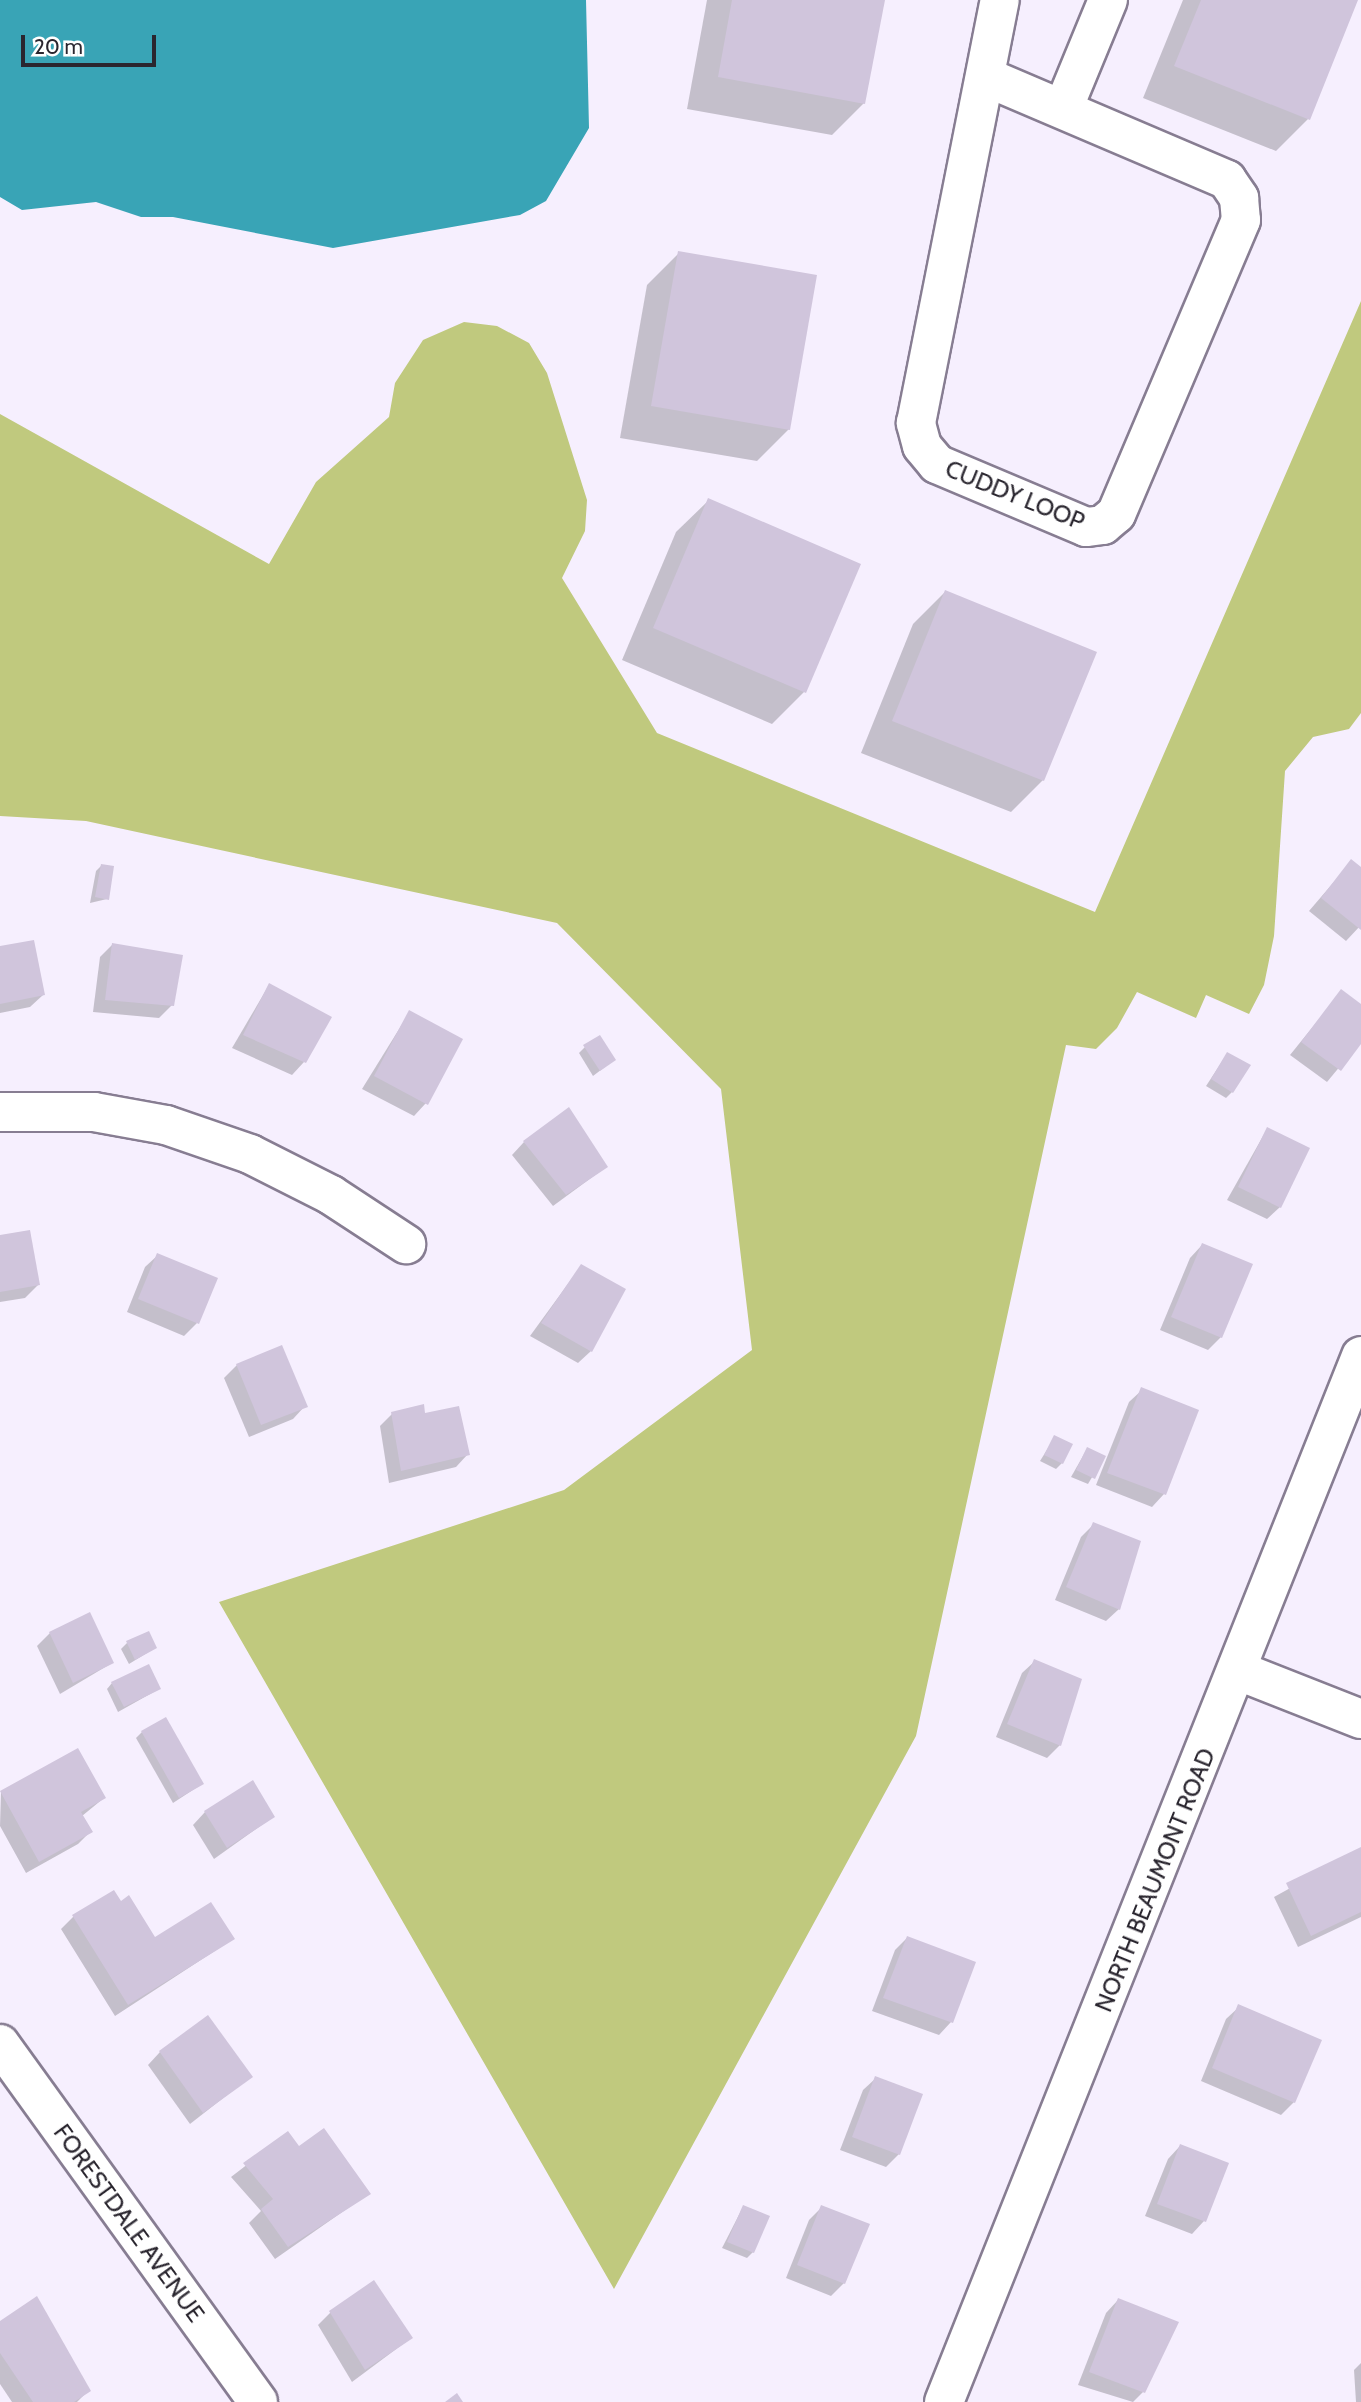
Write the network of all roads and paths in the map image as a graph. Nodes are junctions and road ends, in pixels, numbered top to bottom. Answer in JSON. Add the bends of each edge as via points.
{"nodes":[{"id":1,"x":1000,"y":0,"type":"edge"},
{"id":2,"x":1108,"y":0,"type":"edge"},
{"id":3,"x":986,"y":77,"type":"junction"},
{"id":4,"x":1063,"y":109,"type":"junction"},
{"id":5,"x":0,"y":1112,"type":"edge"},
{"id":6,"x":406,"y":1244,"type":"dead end"},
{"id":7,"x":1361,"y":1356,"type":"edge"},
{"id":8,"x":1240,"y":1671,"type":"junction"},
{"id":9,"x":1361,"y":1719,"type":"edge"},
{"id":10,"x":0,"y":2044,"type":"edge"},
{"id":11,"x":258,"y":2402,"type":"edge"},
{"id":12,"x":944,"y":2402,"type":"edge"}],
"edges":[{"from":1,"to":3,"type":"street","name":"CUDDY LOOP"},
{"from":2,"to":4,"type":"street"},
{"from":3,"to":4,"type":"street","name":"CUDDY LOOP"},
{"from":3,"to":4,"type":"street","name":"CUDDY LOOP","via":[[916,423],[922,446],[937,464],[1086,527],[1103,525],[1116,514],[1241,220],[1239,198],[1227,180]]},
{"from":5,"to":6,"type":"street","via":[[94,1112],[166,1125],[250,1154],[331,1195]]},
{"from":7,"to":8,"type":"street","name":"NORTH BEAUMONT ROAD"},
{"from":8,"to":9,"type":"street"},
{"from":8,"to":12,"type":"street","name":"NORTH BEAUMONT ROAD"},
{"from":10,"to":11,"type":"street","name":"FORESTDALE AVENUE"}]}
